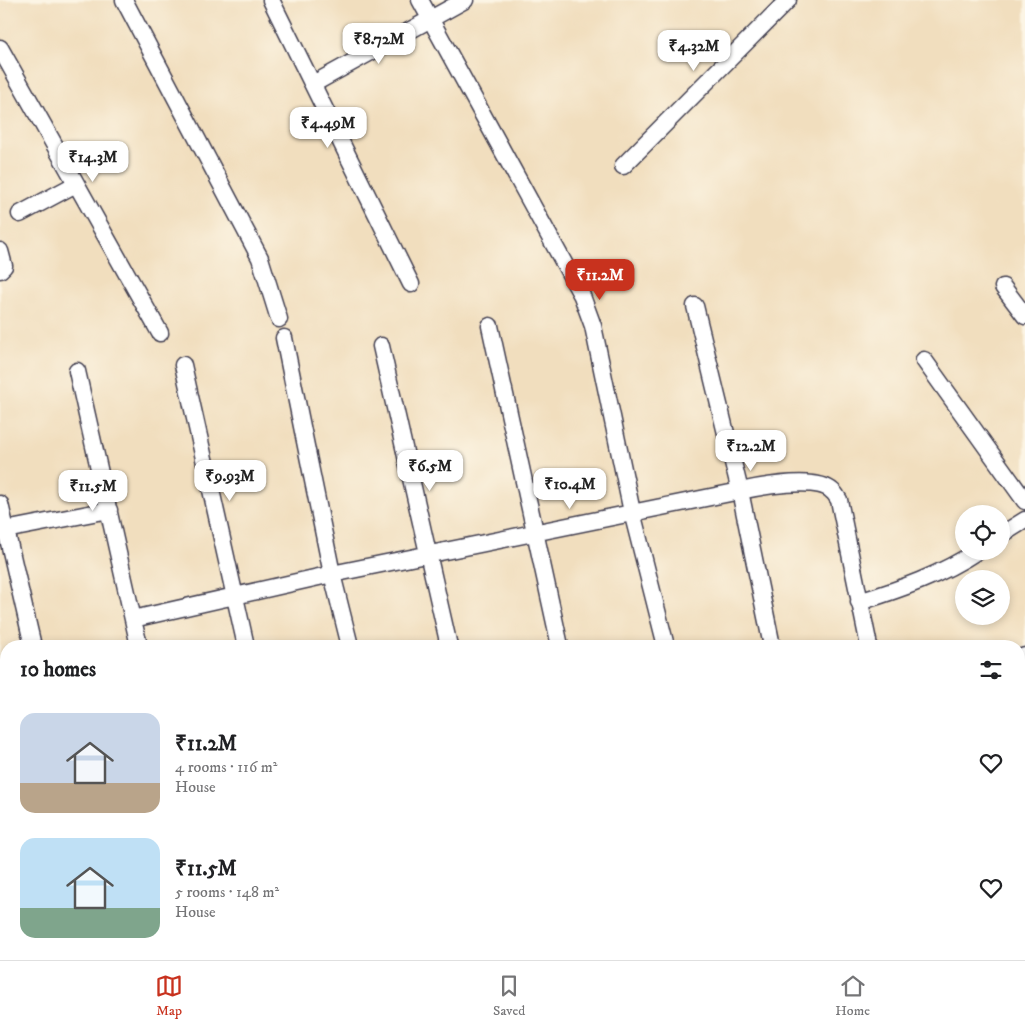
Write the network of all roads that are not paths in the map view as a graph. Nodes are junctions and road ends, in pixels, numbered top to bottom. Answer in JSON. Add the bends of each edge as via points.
{"nodes":[{"id":1,"x":124,"y":0,"type":"edge"},
{"id":2,"x":271,"y":0,"type":"edge"},
{"id":3,"x":420,"y":0,"type":"edge"},
{"id":4,"x":465,"y":0,"type":"edge"},
{"id":5,"x":788,"y":0,"type":"edge"},
{"id":6,"x":430,"y":19,"type":"junction"},
{"id":7,"x":0,"y":48,"type":"edge"},
{"id":8,"x":6,"y":74,"type":"edge"},
{"id":9,"x":313,"y":84,"type":"junction"},
{"id":10,"x":623,"y":166,"type":"dead end"},
{"id":11,"x":76,"y":184,"type":"junction"},
{"id":12,"x":20,"y":214,"type":"dead end"},
{"id":13,"x":0,"y":251,"type":"edge"},
{"id":14,"x":0,"y":270,"type":"edge"},
{"id":15,"x":411,"y":284,"type":"dead end"},
{"id":16,"x":1003,"y":287,"type":"dead end"},
{"id":17,"x":695,"y":306,"type":"dead end"},
{"id":18,"x":1025,"y":316,"type":"edge"},
{"id":19,"x":279,"y":319,"type":"dead end"},
{"id":20,"x":490,"y":326,"type":"dead end"},
{"id":21,"x":160,"y":334,"type":"dead end"},
{"id":22,"x":284,"y":338,"type":"dead end"},
{"id":23,"x":381,"y":346,"type":"dead end"},
{"id":24,"x":924,"y":360,"type":"dead end"},
{"id":25,"x":184,"y":365,"type":"dead end"},
{"id":26,"x":77,"y":371,"type":"dead end"},
{"id":27,"x":740,"y":491,"type":"junction"},
{"id":28,"x":1025,"y":501,"type":"edge"},
{"id":29,"x":0,"y":504,"type":"edge"},
{"id":30,"x":109,"y":510,"type":"junction"},
{"id":31,"x":632,"y":512,"type":"junction"},
{"id":32,"x":1025,"y":520,"type":"edge"},
{"id":33,"x":1010,"y":529,"type":"edge"},
{"id":34,"x":3,"y":530,"type":"edge"},
{"id":35,"x":536,"y":534,"type":"junction"},
{"id":36,"x":428,"y":556,"type":"junction"},
{"id":37,"x":963,"y":560,"type":"edge"},
{"id":38,"x":332,"y":574,"type":"junction"},
{"id":39,"x":235,"y":595,"type":"junction"},
{"id":40,"x":860,"y":602,"type":"junction"},
{"id":41,"x":133,"y":619,"type":"junction"},
{"id":42,"x":31,"y":640,"type":"edge"},
{"id":43,"x":138,"y":640,"type":"edge"},
{"id":44,"x":245,"y":640,"type":"edge"},
{"id":45,"x":348,"y":640,"type":"edge"},
{"id":46,"x":448,"y":640,"type":"edge"},
{"id":47,"x":559,"y":640,"type":"edge"},
{"id":48,"x":664,"y":640,"type":"edge"},
{"id":49,"x":771,"y":640,"type":"edge"},
{"id":50,"x":867,"y":640,"type":"edge"}],
"edges":[{"from":1,"to":19,"type":"street","via":[[260,258]]},
{"from":2,"to":9,"type":"street"},
{"from":3,"to":6,"type":"street"},
{"from":4,"to":6,"type":"street"},
{"from":5,"to":10,"type":"street"},
{"from":6,"to":9,"type":"street"},
{"from":6,"to":31,"type":"street","via":[[582,296],[593,326]]},
{"from":7,"to":8,"type":"street"},
{"from":8,"to":11,"type":"street"},
{"from":9,"to":15,"type":"street"},
{"from":11,"to":12,"type":"street"},
{"from":11,"to":21,"type":"street"},
{"from":13,"to":14,"type":"street","via":[[4,261]]},
{"from":16,"to":18,"type":"street"},
{"from":17,"to":27,"type":"street"},
{"from":20,"to":35,"type":"street"},
{"from":22,"to":38,"type":"street"},
{"from":23,"to":36,"type":"street"},
{"from":24,"to":28,"type":"street"},
{"from":25,"to":39,"type":"street"},
{"from":26,"to":30,"type":"street"},
{"from":27,"to":31,"type":"street"},
{"from":27,"to":40,"type":"street","via":[[775,484],[818,485],[832,490],[839,500]]},
{"from":27,"to":49,"type":"street"},
{"from":29,"to":34,"type":"street"},
{"from":30,"to":34,"type":"street"},
{"from":30,"to":41,"type":"street"},
{"from":31,"to":35,"type":"street"},
{"from":31,"to":48,"type":"street"},
{"from":32,"to":33,"type":"street"},
{"from":34,"to":42,"type":"street"},
{"from":35,"to":36,"type":"street"},
{"from":35,"to":47,"type":"street"},
{"from":36,"to":38,"type":"street"},
{"from":36,"to":46,"type":"street"},
{"from":37,"to":40,"type":"street","via":[[930,577]]},
{"from":38,"to":39,"type":"street"},
{"from":38,"to":45,"type":"street"},
{"from":39,"to":41,"type":"street"},
{"from":39,"to":44,"type":"street"},
{"from":40,"to":50,"type":"street"},
{"from":41,"to":43,"type":"street"}]}
